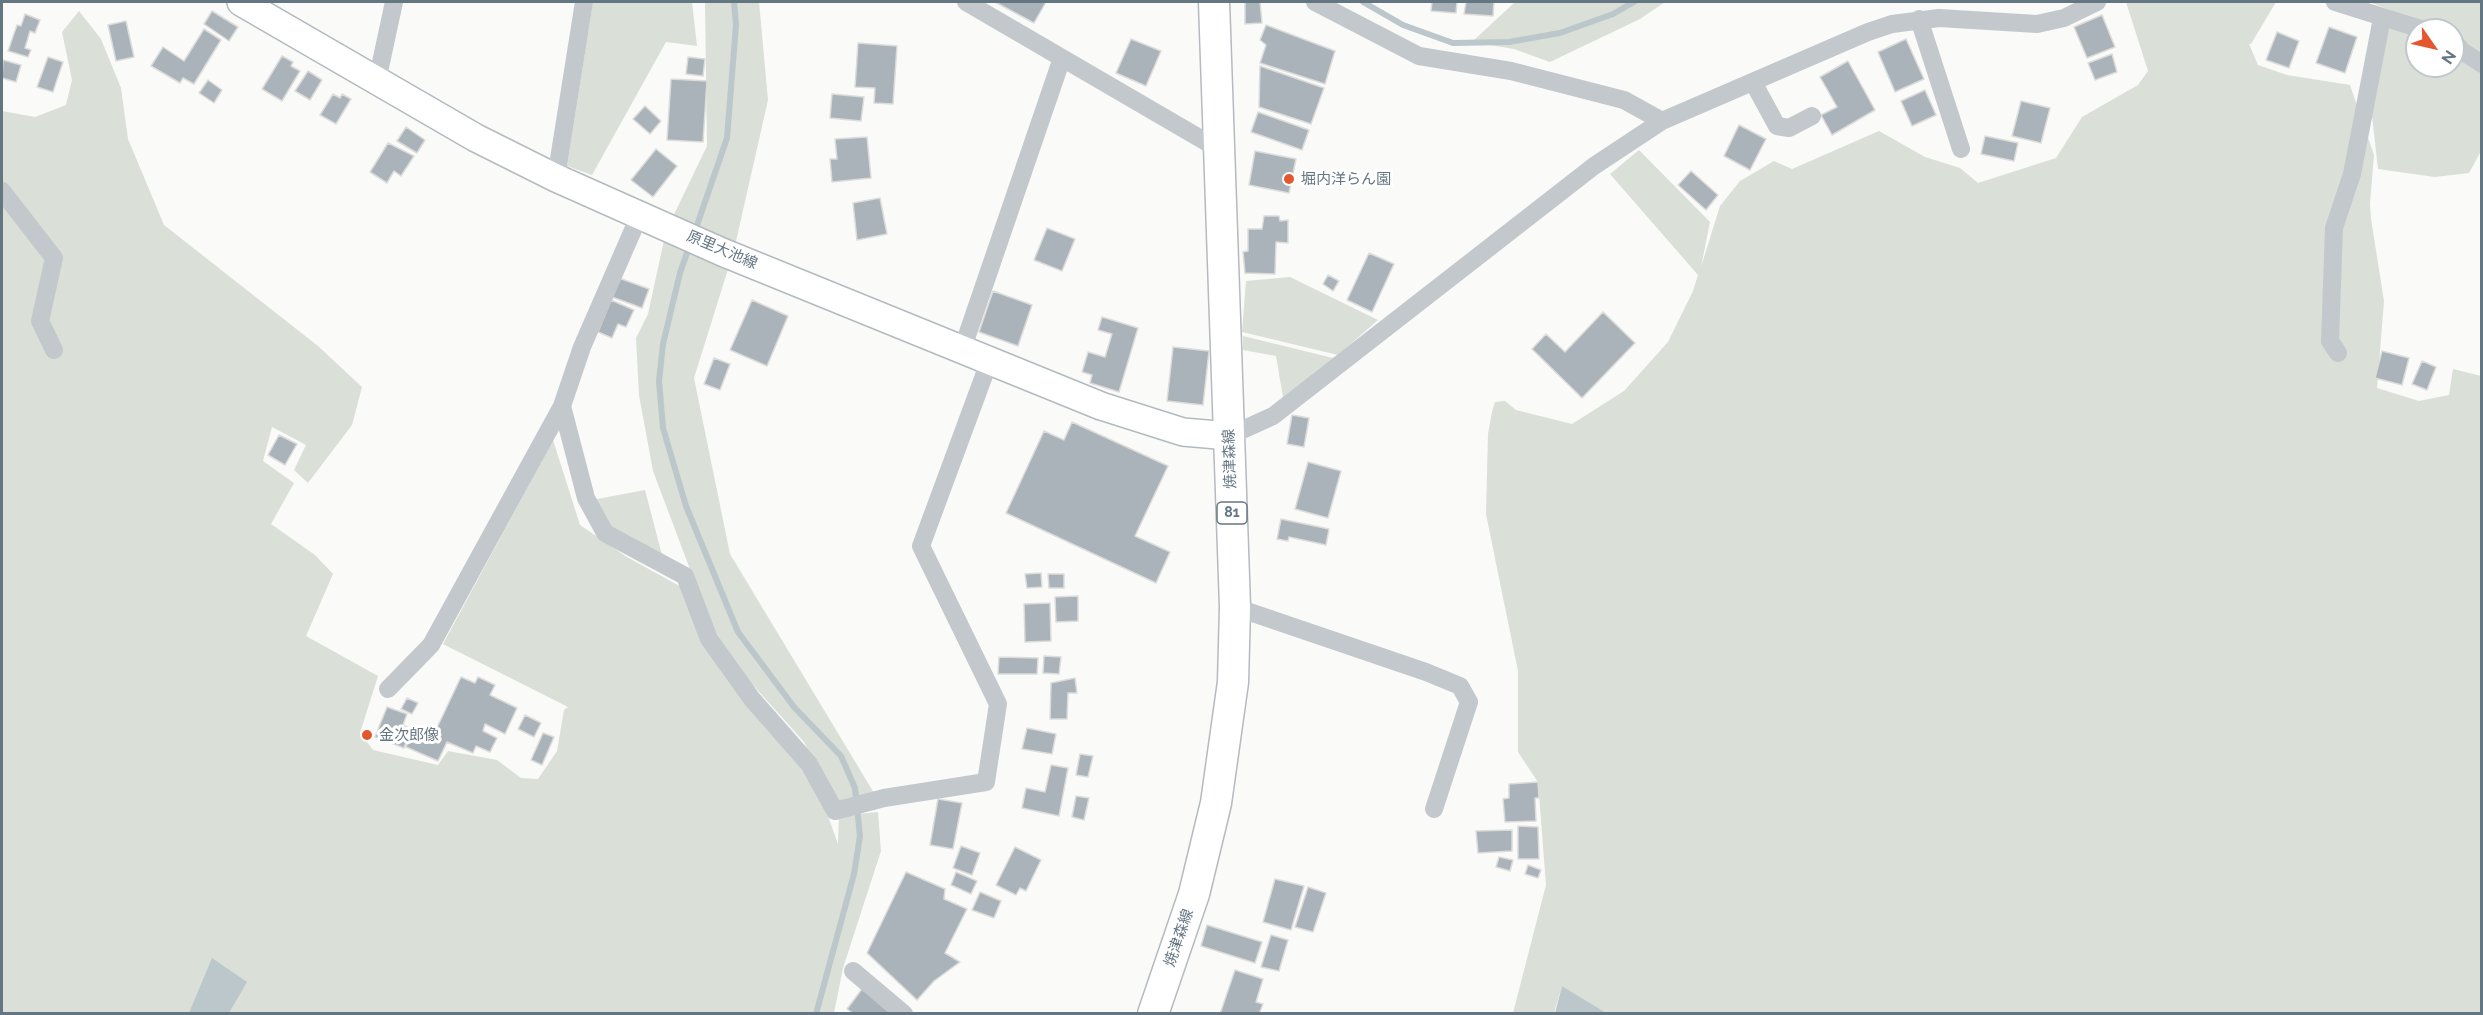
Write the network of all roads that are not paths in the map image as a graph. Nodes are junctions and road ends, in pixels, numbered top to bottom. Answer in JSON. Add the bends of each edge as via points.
{"nodes":[{"id":1,"x":242,"y":2,"type":"edge"},
{"id":2,"x":394,"y":2,"type":"edge"},
{"id":3,"x":584,"y":2,"type":"edge"},
{"id":4,"x":966,"y":2,"type":"edge"},
{"id":5,"x":1214,"y":2,"type":"edge"},
{"id":6,"x":1315,"y":2,"type":"edge"},
{"id":7,"x":2097,"y":2,"type":"edge"},
{"id":8,"x":2335,"y":2,"type":"edge"},
{"id":9,"x":2382,"y":18,"type":"junction"},
{"id":10,"x":1919,"y":19,"type":"junction"},
{"id":11,"x":2405,"y":25,"type":"edge"},
{"id":12,"x":2465,"y":46,"type":"edge"},
{"id":13,"x":2465,"y":53,"type":"edge"},
{"id":14,"x":2481,"y":54,"type":"edge"},
{"id":15,"x":1062,"y":58,"type":"junction"},
{"id":16,"x":2481,"y":64,"type":"edge"},
{"id":17,"x":377,"y":81,"type":"junction"},
{"id":18,"x":1753,"y":82,"type":"junction"},
{"id":19,"x":1812,"y":116,"type":"dead end"},
{"id":20,"x":1662,"y":121,"type":"junction"},
{"id":21,"x":1961,"y":149,"type":"dead end"},
{"id":22,"x":1220,"y":150,"type":"junction"},
{"id":23,"x":556,"y":178,"type":"junction"},
{"id":24,"x":2,"y":191,"type":"edge"},
{"id":25,"x":640,"y":214,"type":"junction"},
{"id":26,"x":54,"y":350,"type":"dead end"},
{"id":27,"x":962,"y":350,"type":"junction"},
{"id":28,"x":2338,"y":353,"type":"dead end"},
{"id":29,"x":989,"y":362,"type":"junction"},
{"id":30,"x":562,"y":406,"type":"junction"},
{"id":31,"x":1229,"y":436,"type":"junction"},
{"id":32,"x":1235,"y":607,"type":"junction"},
{"id":33,"x":388,"y":688,"type":"dead end"},
{"id":34,"x":1434,"y":809,"type":"dead end"},
{"id":35,"x":853,"y":971,"type":"dead end"},
{"id":36,"x":904,"y":1014,"type":"edge"},
{"id":37,"x":1153,"y":1014,"type":"edge"}],
"edges":[{"from":1,"to":17,"type":"main road","name":"原里大池線"},
{"from":2,"to":17,"type":"street"},
{"from":3,"to":23,"type":"street"},
{"from":4,"to":15,"type":"street"},
{"from":5,"to":22,"type":"main road","name":"焼津森線","number":"81"},
{"from":6,"to":20,"type":"street","via":[[1419,56],[1511,71],[1624,100]]},
{"from":7,"to":10,"type":"street","via":[[2064,18],[2037,24]]},
{"from":8,"to":9,"type":"street"},
{"from":9,"to":11,"type":"street"},
{"from":9,"to":28,"type":"street","via":[[2352,174],[2334,228],[2330,341]]},
{"from":10,"to":18,"type":"street","via":[[1869,32]]},
{"from":10,"to":21,"type":"street"},
{"from":12,"to":14,"type":"street"},
{"from":13,"to":16,"type":"street"},
{"from":15,"to":22,"type":"street"},
{"from":15,"to":27,"type":"street"},
{"from":17,"to":23,"type":"main road","name":"原里大池線"},
{"from":18,"to":19,"type":"street","via":[[1777,126],[1789,128]]},
{"from":18,"to":20,"type":"street"},
{"from":20,"to":31,"type":"street","via":[[1594,166],[1273,416]]},
{"from":22,"to":31,"type":"main road","name":"焼津森線","number":"81"},
{"from":23,"to":25,"type":"main road","name":"原里大池線"},
{"from":24,"to":26,"type":"street","via":[[54,258],[40,321]]},
{"from":25,"to":27,"type":"main road","name":"原里大池線","via":[[722,252]]},
{"from":25,"to":30,"type":"street","via":[[582,347]]},
{"from":27,"to":29,"type":"main road","name":"原里大池線"},
{"from":29,"to":30,"type":"street","via":[[921,546],[998,704],[986,782],[884,798],[835,811],[809,764],[752,699],[709,639],[685,576],[605,533],[586,498]]},
{"from":29,"to":31,"type":"main road","name":"原里大池線","via":[[1163,426]]},
{"from":30,"to":33,"type":"street","via":[[431,645]]},
{"from":31,"to":32,"type":"main road","name":"焼津森線","number":"81"},
{"from":32,"to":34,"type":"street","via":[[1460,686],[1469,702]]},
{"from":32,"to":37,"type":"main road","name":"焼津森線","number":"81","via":[[1233,682],[1216,803],[1194,894]]},
{"from":35,"to":36,"type":"street"}]}
